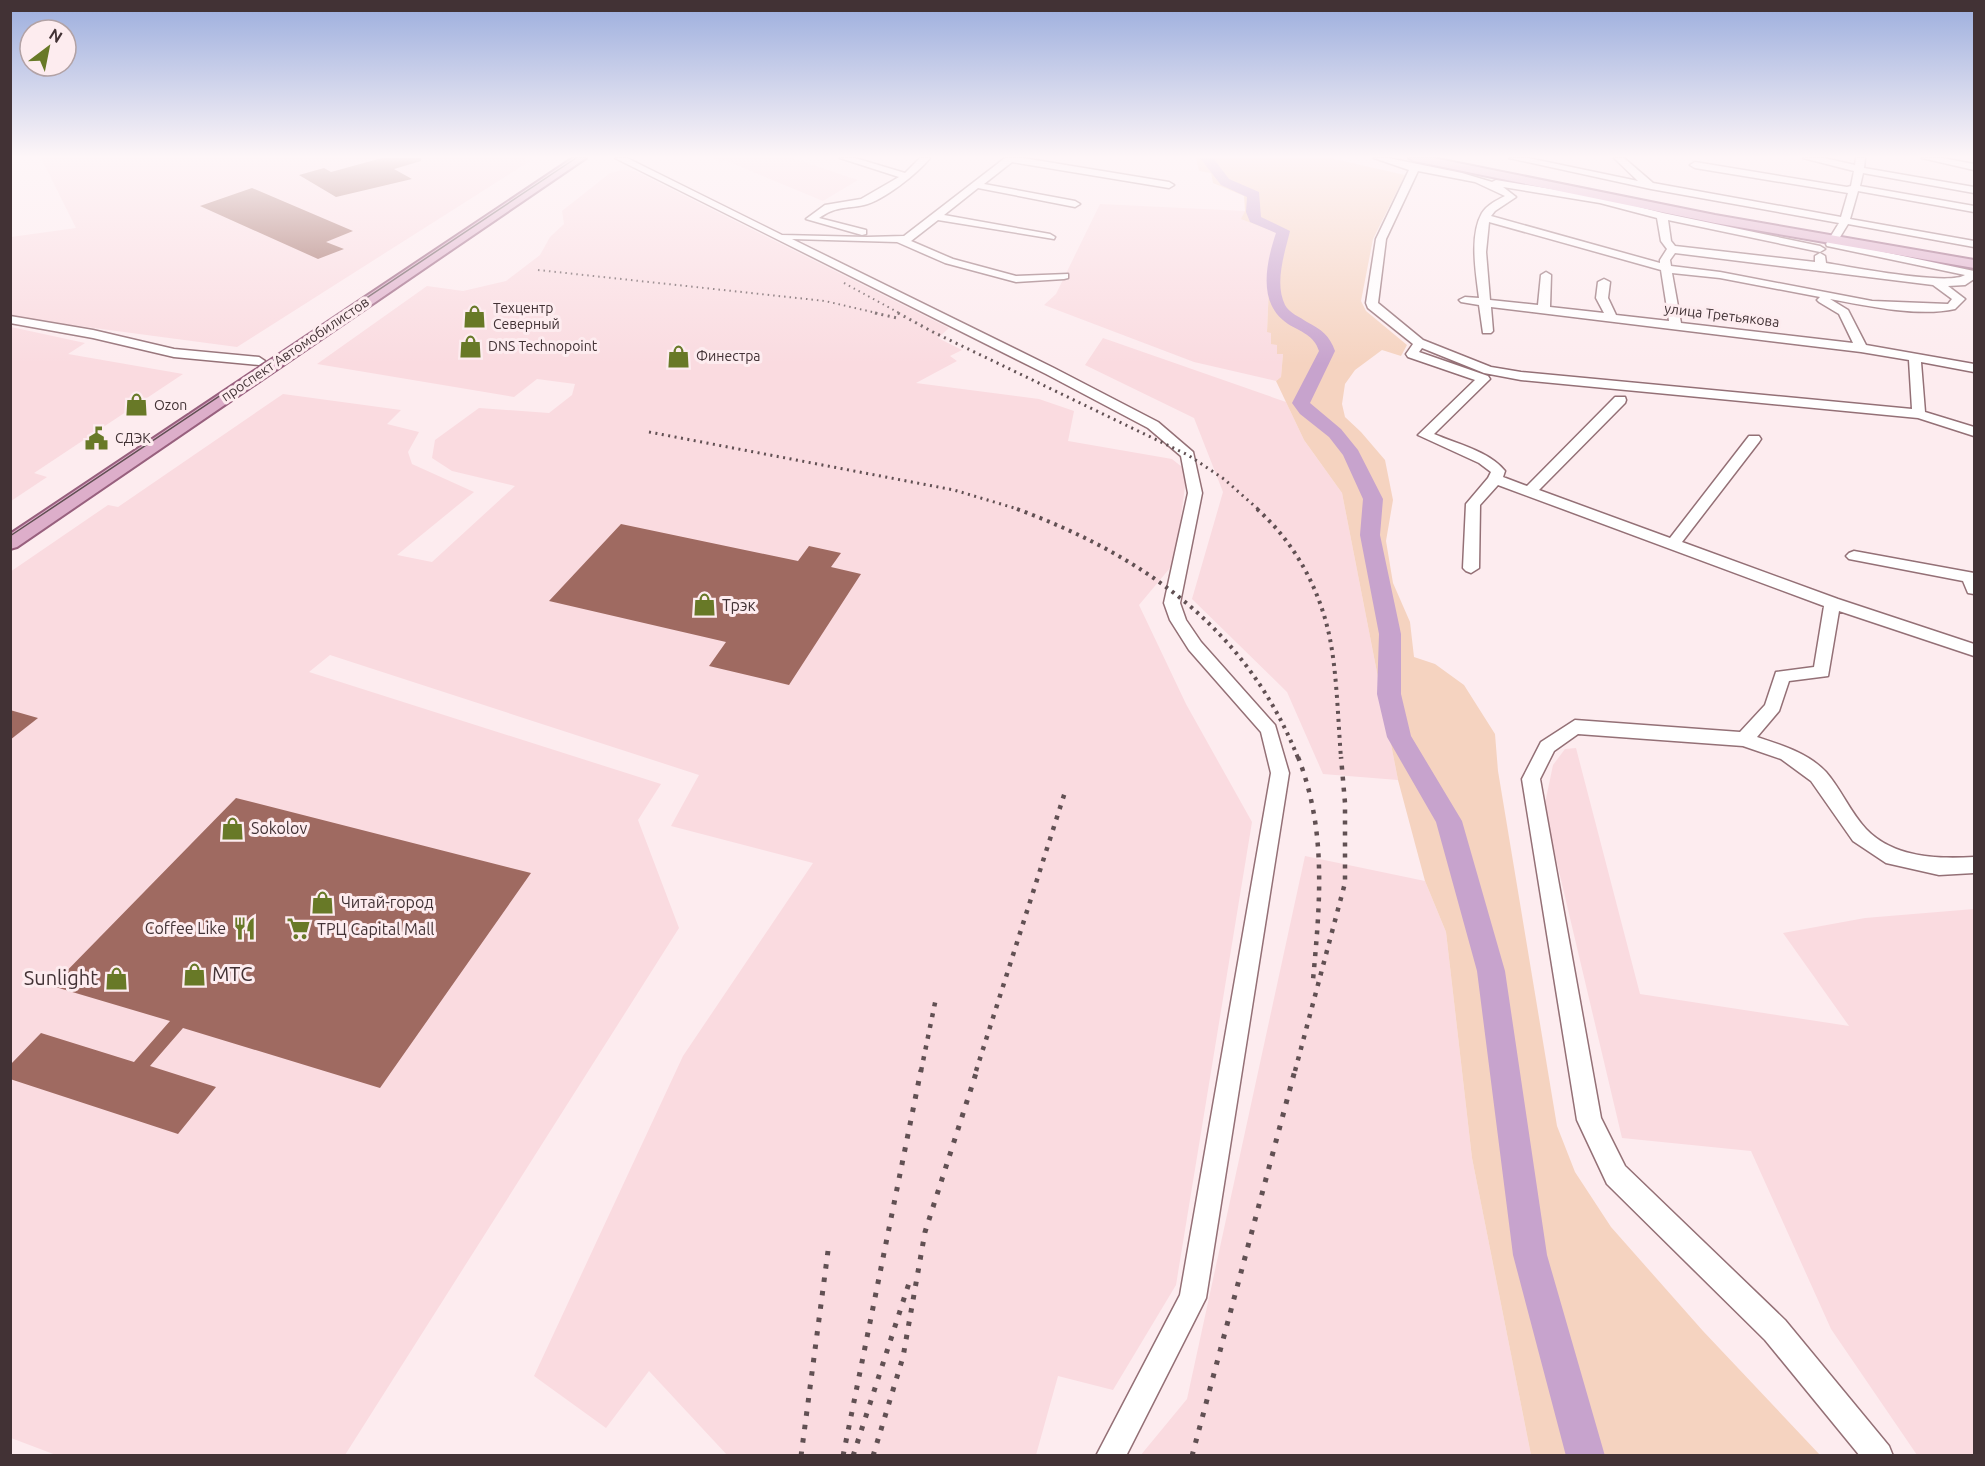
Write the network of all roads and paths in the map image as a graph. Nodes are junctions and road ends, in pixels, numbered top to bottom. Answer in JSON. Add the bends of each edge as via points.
{"nodes":[{"id":1,"x":463,"y":226,"type":"edge"},
{"id":2,"x":478,"y":226,"type":"edge"},
{"id":3,"x":765,"y":226,"type":"edge"},
{"id":4,"x":800,"y":226,"type":"edge"},
{"id":5,"x":840,"y":226,"type":"edge"},
{"id":6,"x":925,"y":226,"type":"edge"},
{"id":7,"x":990,"y":226,"type":"edge"},
{"id":8,"x":1386,"y":226,"type":"edge"},
{"id":9,"x":1483,"y":226,"type":"edge"},
{"id":10,"x":1516,"y":226,"type":"edge"},
{"id":11,"x":1664,"y":226,"type":"edge"},
{"id":12,"x":1712,"y":226,"type":"edge"},
{"id":13,"x":1753,"y":226,"type":"edge"},
{"id":14,"x":1842,"y":226,"type":"edge"},
{"id":15,"x":1875,"y":226,"type":"edge"},
{"id":16,"x":786,"y":236,"type":"junction"},
{"id":17,"x":1050,"y":237,"type":"dead end"},
{"id":18,"x":867,"y":240,"type":"junction"},
{"id":19,"x":900,"y":240,"type":"junction"},
{"id":20,"x":1832,"y":242,"type":"junction"},
{"id":21,"x":1974,"y":244,"type":"edge"},
{"id":22,"x":1672,"y":249,"type":"junction"},
{"id":23,"x":1820,"y":249,"type":"junction"},
{"id":24,"x":1821,"y":266,"type":"junction"},
{"id":25,"x":1668,"y":269,"type":"junction"},
{"id":26,"x":1974,"y":271,"type":"edge"},
{"id":27,"x":1546,"y":275,"type":"dead end"},
{"id":28,"x":1064,"y":276,"type":"dead end"},
{"id":29,"x":1604,"y":282,"type":"dead end"},
{"id":30,"x":1936,"y":282,"type":"junction"},
{"id":31,"x":1810,"y":294,"type":"junction"},
{"id":32,"x":1959,"y":299,"type":"junction"},
{"id":33,"x":1465,"y":300,"type":"dead end"},
{"id":34,"x":1486,"y":302,"type":"junction"},
{"id":35,"x":1974,"y":304,"type":"edge"},
{"id":36,"x":1544,"y":308,"type":"junction"},
{"id":37,"x":1611,"y":316,"type":"junction"},
{"id":38,"x":10,"y":320,"type":"edge"},
{"id":39,"x":1675,"y":324,"type":"junction"},
{"id":40,"x":1487,"y":331,"type":"dead end"},
{"id":41,"x":1419,"y":343,"type":"junction"},
{"id":42,"x":1861,"y":348,"type":"junction"},
{"id":43,"x":1915,"y":358,"type":"junction"},
{"id":44,"x":259,"y":361,"type":"junction"},
{"id":45,"x":1974,"y":368,"type":"edge"},
{"id":46,"x":1620,"y":400,"type":"dead end"},
{"id":47,"x":1919,"y":414,"type":"junction"},
{"id":48,"x":1974,"y":432,"type":"edge"},
{"id":49,"x":1754,"y":439,"type":"dead end"},
{"id":50,"x":1495,"y":479,"type":"junction"},
{"id":51,"x":1529,"y":492,"type":"junction"},
{"id":52,"x":10,"y":527,"type":"edge"},
{"id":53,"x":10,"y":543,"type":"edge"},
{"id":54,"x":1672,"y":545,"type":"junction"},
{"id":55,"x":1854,"y":556,"type":"dead end"},
{"id":56,"x":1471,"y":567,"type":"dead end"},
{"id":57,"x":1974,"y":589,"type":"edge"},
{"id":58,"x":1832,"y":603,"type":"junction"},
{"id":59,"x":1974,"y":650,"type":"edge"},
{"id":60,"x":1744,"y":738,"type":"junction"},
{"id":61,"x":1974,"y":865,"type":"edge"},
{"id":62,"x":1110,"y":1455,"type":"edge"},
{"id":63,"x":1879,"y":1455,"type":"edge"}],
"edges":[{"from":1,"to":44,"type":"main road","name":"проспект Автомобилистов"},
{"from":2,"to":53,"type":"main road","name":"проспект Автомобилистов"},
{"from":3,"to":16,"type":"street"},
{"from":4,"to":16,"type":"street"},
{"from":5,"to":18,"type":"street","via":[[862,232]]},
{"from":6,"to":19,"type":"street"},
{"from":7,"to":17,"type":"street"},
{"from":8,"to":41,"type":"street","via":[[1381,239],[1372,303]]},
{"from":9,"to":34,"type":"street","via":[[1481,255]]},
{"from":10,"to":25,"type":"street"},
{"from":11,"to":22,"type":"street"},
{"from":12,"to":23,"type":"street"},
{"from":13,"to":20,"type":"main road"},
{"from":14,"to":20,"type":"street"},
{"from":15,"to":21,"type":"street"},
{"from":16,"to":18,"type":"street"},
{"from":16,"to":62,"type":"street","via":[[1153,425],[1188,455],[1195,493],[1172,603],[1195,646],[1269,730],[1280,773],[1193,1298]]},
{"from":18,"to":19,"type":"street"},
{"from":19,"to":28,"type":"street","via":[[949,261],[1017,279]]},
{"from":20,"to":23,"type":"street"},
{"from":20,"to":26,"type":"main road"},
{"from":22,"to":24,"type":"street"},
{"from":22,"to":25,"type":"street","via":[[1665,260]]},
{"from":23,"to":24,"type":"street"},
{"from":24,"to":30,"type":"street"},
{"from":25,"to":31,"type":"street","via":[[1720,275]]},
{"from":25,"to":39,"type":"street"},
{"from":26,"to":30,"type":"street","via":[[1961,283]]},
{"from":27,"to":36,"type":"street"},
{"from":29,"to":37,"type":"street","via":[[1602,298]]},
{"from":30,"to":32,"type":"street"},
{"from":31,"to":32,"type":"street","via":[[1907,307],[1951,308]]},
{"from":31,"to":42,"type":"street","via":[[1844,312]]},
{"from":32,"to":35,"type":"street"},
{"from":33,"to":34,"type":"street","name":"улица Третьякова"},
{"from":34,"to":36,"type":"street","name":"улица Третьякова"},
{"from":34,"to":40,"type":"street"},
{"from":36,"to":37,"type":"street","name":"улица Третьякова"},
{"from":37,"to":39,"type":"street","name":"улица Третьякова"},
{"from":38,"to":44,"type":"street","via":[[174,353]]},
{"from":39,"to":42,"type":"street","name":"улица Третьякова"},
{"from":41,"to":47,"type":"street","via":[[1480,367],[1521,376]]},
{"from":41,"to":50,"type":"street","via":[[1413,354],[1484,379],[1425,435],[1484,460],[1498,471]]},
{"from":42,"to":43,"type":"street","name":"улица Третьякова"},
{"from":43,"to":45,"type":"street","name":"улица Третьякова"},
{"from":43,"to":47,"type":"street"},
{"from":44,"to":52,"type":"main road","name":"проспект Автомобилистов"},
{"from":46,"to":51,"type":"street"},
{"from":47,"to":48,"type":"street"},
{"from":49,"to":54,"type":"street"},
{"from":50,"to":51,"type":"street"},
{"from":50,"to":56,"type":"street","via":[[1473,504]]},
{"from":51,"to":54,"type":"street"},
{"from":54,"to":58,"type":"street"},
{"from":55,"to":57,"type":"street","via":[[1970,577]]},
{"from":58,"to":59,"type":"street"},
{"from":58,"to":60,"type":"street","via":[[1822,672],[1782,676],[1773,707]]},
{"from":60,"to":61,"type":"street","via":[[1787,754],[1818,776],[1860,835],[1893,856],[1939,867]]},
{"from":60,"to":63,"type":"street","via":[[1575,727],[1547,747],[1531,779],[1589,1120],[1616,1175],[1774,1330]]}]}
